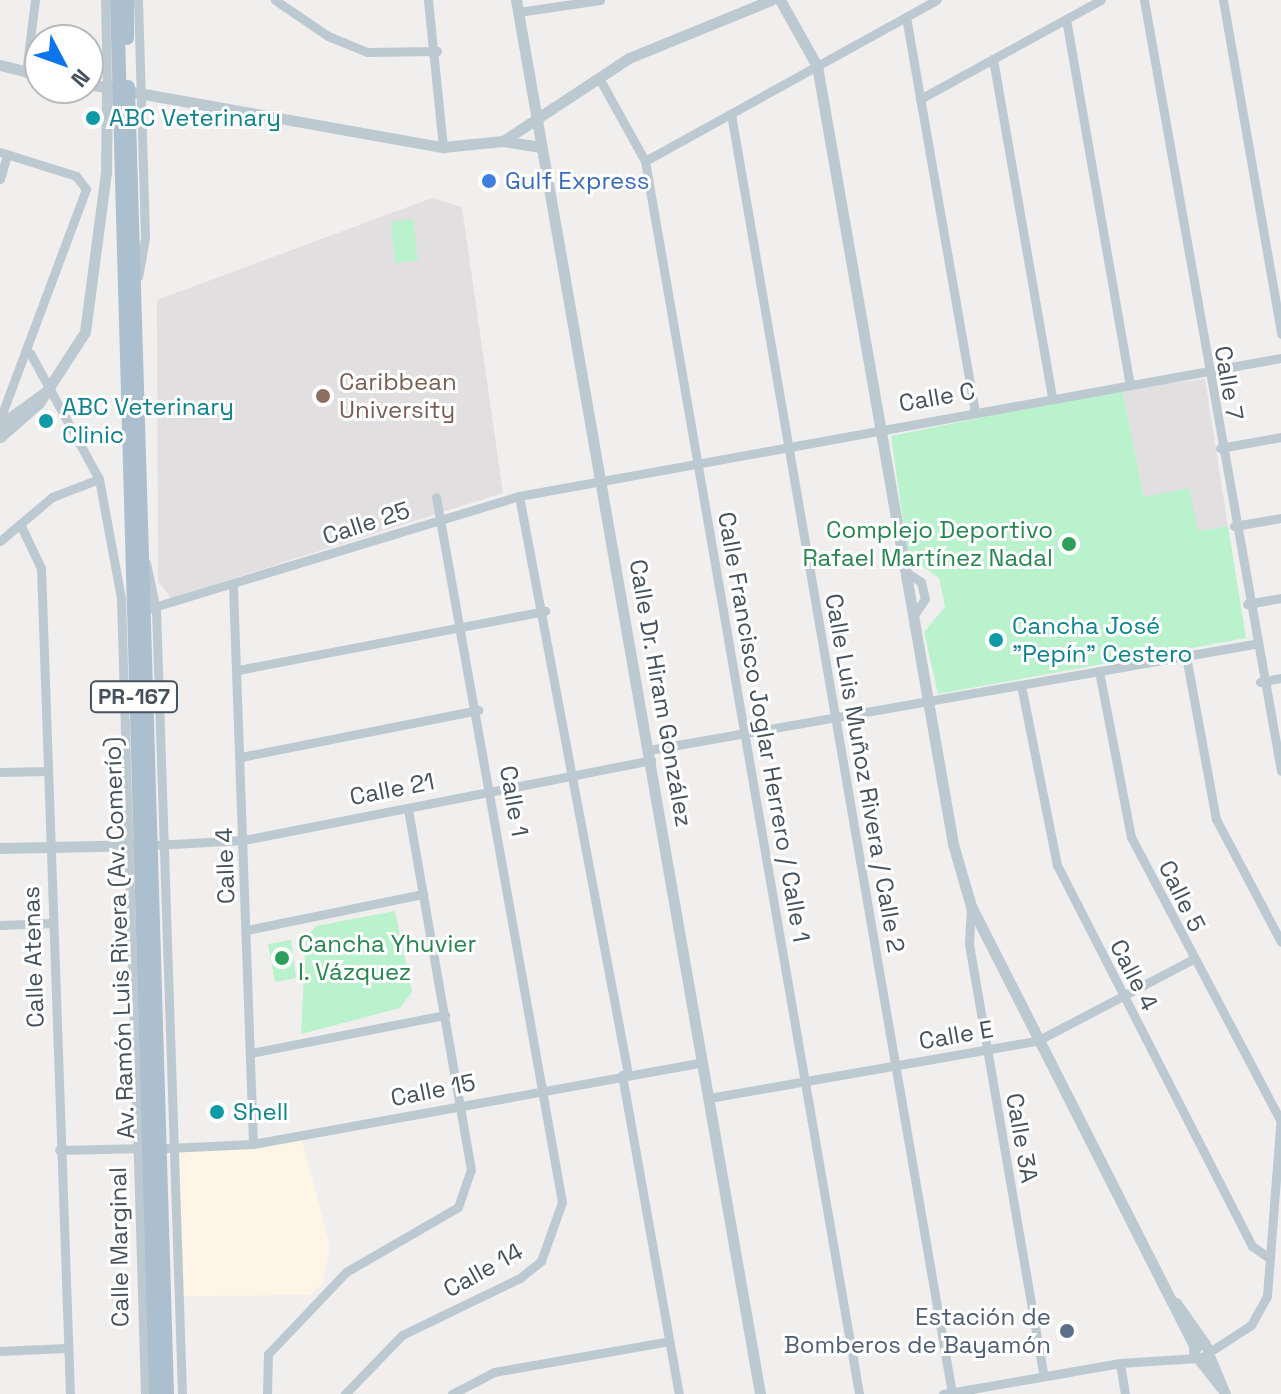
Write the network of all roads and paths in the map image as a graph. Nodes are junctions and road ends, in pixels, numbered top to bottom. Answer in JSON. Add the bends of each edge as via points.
{"nodes":[{"id":1,"x":35,"y":0,"type":"edge"},
{"id":2,"x":105,"y":0,"type":"edge"},
{"id":3,"x":117,"y":0,"type":"edge"},
{"id":4,"x":127,"y":0,"type":"edge"},
{"id":5,"x":138,"y":0,"type":"edge"},
{"id":6,"x":275,"y":0,"type":"edge"},
{"id":7,"x":428,"y":0,"type":"edge"},
{"id":8,"x":600,"y":0,"type":"edge"},
{"id":9,"x":771,"y":0,"type":"edge"},
{"id":10,"x":780,"y":0,"type":"edge"},
{"id":11,"x":937,"y":0,"type":"edge"},
{"id":12,"x":1101,"y":0,"type":"edge"},
{"id":13,"x":1144,"y":0,"type":"edge"},
{"id":14,"x":1223,"y":0,"type":"edge"},
{"id":15,"x":517,"y":6,"type":"edge"},
{"id":16,"x":906,"y":17,"type":"junction"},
{"id":17,"x":1066,"y":19,"type":"junction"},
{"id":18,"x":32,"y":24,"type":"edge"},
{"id":19,"x":437,"y":51,"type":"junction"},
{"id":20,"x":993,"y":59,"type":"junction"},
{"id":21,"x":0,"y":65,"type":"edge"},
{"id":22,"x":817,"y":66,"type":"junction"},
{"id":23,"x":24,"y":72,"type":"edge"},
{"id":24,"x":599,"y":78,"type":"junction"},
{"id":25,"x":104,"y":87,"type":"edge"},
{"id":26,"x":124,"y":91,"type":"junction"},
{"id":27,"x":920,"y":99,"type":"junction"},
{"id":28,"x":731,"y":114,"type":"junction"},
{"id":29,"x":537,"y":123,"type":"junction"},
{"id":30,"x":503,"y":141,"type":"junction"},
{"id":31,"x":443,"y":147,"type":"junction"},
{"id":32,"x":541,"y":147,"type":"junction"},
{"id":33,"x":4,"y":153,"type":"edge"},
{"id":34,"x":645,"y":161,"type":"junction"},
{"id":35,"x":0,"y":179,"type":"edge"},
{"id":36,"x":1281,"y":334,"type":"edge"},
{"id":37,"x":30,"y":353,"type":"junction"},
{"id":38,"x":1281,"y":358,"type":"edge"},
{"id":39,"x":1207,"y":371,"type":"junction"},
{"id":40,"x":1130,"y":384,"type":"junction"},
{"id":41,"x":47,"y":390,"type":"junction"},
{"id":42,"x":1052,"y":397,"type":"junction"},
{"id":43,"x":975,"y":411,"type":"junction"},
{"id":44,"x":0,"y":422,"type":"edge"},
{"id":45,"x":881,"y":427,"type":"junction"},
{"id":46,"x":0,"y":437,"type":"edge"},
{"id":47,"x":1281,"y":437,"type":"edge"},
{"id":48,"x":788,"y":442,"type":"junction"},
{"id":49,"x":1220,"y":448,"type":"junction"},
{"id":50,"x":698,"y":458,"type":"junction"},
{"id":51,"x":601,"y":478,"type":"junction"},
{"id":52,"x":99,"y":479,"type":"junction"},
{"id":53,"x":519,"y":496,"type":"junction"},
{"id":54,"x":436,"y":497,"type":"dead end"},
{"id":55,"x":1281,"y":518,"type":"edge"},
{"id":56,"x":443,"y":520,"type":"junction"},
{"id":57,"x":20,"y":524,"type":"junction"},
{"id":58,"x":1234,"y":526,"type":"junction"},
{"id":59,"x":0,"y":541,"type":"edge"},
{"id":60,"x":233,"y":587,"type":"junction"},
{"id":61,"x":1281,"y":598,"type":"edge"},
{"id":62,"x":1247,"y":604,"type":"junction"},
{"id":63,"x":150,"y":610,"type":"junction"},
{"id":64,"x":545,"y":611,"type":"junction"},
{"id":65,"x":463,"y":628,"type":"junction"},
{"id":66,"x":1254,"y":644,"type":"junction"},
{"id":67,"x":1186,"y":656,"type":"junction"},
{"id":68,"x":238,"y":670,"type":"junction"},
{"id":69,"x":1099,"y":671,"type":"junction"},
{"id":70,"x":1281,"y":678,"type":"edge"},
{"id":71,"x":1260,"y":682,"type":"junction"},
{"id":72,"x":1021,"y":685,"type":"junction"},
{"id":73,"x":928,"y":701,"type":"junction"},
{"id":74,"x":478,"y":710,"type":"junction"},
{"id":75,"x":835,"y":717,"type":"junction"},
{"id":76,"x":745,"y":733,"type":"junction"},
{"id":77,"x":650,"y":755,"type":"junction"},
{"id":78,"x":241,"y":757,"type":"junction"},
{"id":79,"x":1278,"y":760,"type":"edge"},
{"id":80,"x":48,"y":771,"type":"junction"},
{"id":81,"x":1281,"y":771,"type":"edge"},
{"id":82,"x":0,"y":772,"type":"edge"},
{"id":83,"x":574,"y":776,"type":"junction"},
{"id":84,"x":492,"y":792,"type":"junction"},
{"id":85,"x":408,"y":809,"type":"junction"},
{"id":86,"x":244,"y":840,"type":"junction"},
{"id":87,"x":145,"y":845,"type":"junction"},
{"id":88,"x":50,"y":847,"type":"junction"},
{"id":89,"x":0,"y":848,"type":"edge"},
{"id":90,"x":423,"y":894,"type":"junction"},
{"id":91,"x":971,"y":906,"type":"junction"},
{"id":92,"x":53,"y":923,"type":"junction"},
{"id":93,"x":0,"y":925,"type":"edge"},
{"id":94,"x":247,"y":930,"type":"junction"},
{"id":95,"x":1281,"y":942,"type":"edge"},
{"id":96,"x":1191,"y":960,"type":"junction"},
{"id":97,"x":1122,"y":997,"type":"junction"},
{"id":98,"x":445,"y":1015,"type":"junction"},
{"id":99,"x":1037,"y":1041,"type":"junction"},
{"id":100,"x":987,"y":1049,"type":"junction"},
{"id":101,"x":251,"y":1053,"type":"junction"},
{"id":102,"x":703,"y":1062,"type":"junction"},
{"id":103,"x":895,"y":1066,"type":"junction"},
{"id":104,"x":625,"y":1075,"type":"junction"},
{"id":105,"x":805,"y":1081,"type":"junction"},
{"id":106,"x":544,"y":1089,"type":"junction"},
{"id":107,"x":709,"y":1098,"type":"junction"},
{"id":108,"x":460,"y":1105,"type":"junction"},
{"id":109,"x":1280,"y":1117,"type":"edge"},
{"id":110,"x":253,"y":1144,"type":"junction"},
{"id":111,"x":154,"y":1148,"type":"junction"},
{"id":112,"x":59,"y":1150,"type":"junction"},
{"id":113,"x":1269,"y":1258,"type":"junction"},
{"id":114,"x":669,"y":1341,"type":"junction"},
{"id":115,"x":65,"y":1348,"type":"junction"},
{"id":116,"x":1203,"y":1350,"type":"junction"},
{"id":117,"x":0,"y":1351,"type":"edge"},
{"id":118,"x":1120,"y":1363,"type":"junction"},
{"id":119,"x":1044,"y":1376,"type":"junction"},
{"id":120,"x":1224,"y":1392,"type":"edge"},
{"id":121,"x":948,"y":1393,"type":"edge"},
{"id":122,"x":70,"y":1394,"type":"edge"},
{"id":123,"x":145,"y":1394,"type":"edge"},
{"id":124,"x":156,"y":1394,"type":"edge"},
{"id":125,"x":167,"y":1394,"type":"edge"},
{"id":126,"x":182,"y":1394,"type":"edge"},
{"id":127,"x":267,"y":1394,"type":"edge"},
{"id":128,"x":345,"y":1394,"type":"edge"},
{"id":129,"x":452,"y":1394,"type":"edge"},
{"id":130,"x":679,"y":1394,"type":"edge"},
{"id":131,"x":760,"y":1394,"type":"edge"},
{"id":132,"x":859,"y":1394,"type":"edge"},
{"id":133,"x":1125,"y":1394,"type":"edge"}],
"edges":[{"from":1,"to":18,"type":"street"},
{"from":2,"to":26,"type":"street"},
{"from":3,"to":26,"type":"main road","name":"Av. Ramón Luis Rivera (Av. Comerío)","number":"PR-167"},
{"from":4,"to":26,"type":"main road","name":"Av. Ramón Luis Rivera (Av. Comerío)","number":"PR-167"},
{"from":5,"to":26,"type":"street"},
{"from":6,"to":19,"type":"street","via":[[328,36],[367,52]]},
{"from":7,"to":19,"type":"street"},
{"from":8,"to":15,"type":"street"},
{"from":9,"to":24,"type":"street","via":[[670,38]]},
{"from":10,"to":22,"type":"street"},
{"from":11,"to":16,"type":"street"},
{"from":12,"to":17,"type":"street"},
{"from":13,"to":39,"type":"street","name":"Calle 7"},
{"from":14,"to":36,"type":"street"},
{"from":15,"to":29,"type":"street","name":"Calle Dr. Hiram González"},
{"from":16,"to":22,"type":"street"},
{"from":16,"to":27,"type":"street"},
{"from":17,"to":20,"type":"street"},
{"from":17,"to":40,"type":"street"},
{"from":19,"to":31,"type":"street"},
{"from":20,"to":27,"type":"street"},
{"from":20,"to":42,"type":"street"},
{"from":21,"to":23,"type":"street"},
{"from":22,"to":28,"type":"street"},
{"from":22,"to":45,"type":"street"},
{"from":24,"to":29,"type":"street"},
{"from":24,"to":34,"type":"street","name":"Calle Francisco Joglar Herrero / Calle 1"},
{"from":25,"to":26,"type":"street"},
{"from":26,"to":31,"type":"street"},
{"from":26,"to":41,"type":"street","via":[[91,311],[79,350]]},
{"from":26,"to":63,"type":"main road","name":"Av. Ramón Luis Rivera (Av. Comerío)","number":"PR-167"},
{"from":26,"to":87,"type":"main road","name":"Av. Ramón Luis Rivera (Av. Comerío)","number":"PR-167"},
{"from":27,"to":43,"type":"street"},
{"from":28,"to":34,"type":"street"},
{"from":28,"to":48,"type":"street","name":"Calle Luis Muñoz Rivera / Calle 2"},
{"from":29,"to":30,"type":"street"},
{"from":29,"to":32,"type":"street","name":"Calle Dr. Hiram González"},
{"from":30,"to":31,"type":"street"},
{"from":30,"to":32,"type":"street"},
{"from":32,"to":51,"type":"street","name":"Calle Dr. Hiram González"},
{"from":33,"to":35,"type":"street"},
{"from":33,"to":37,"type":"street","via":[[76,176],[86,189]]},
{"from":34,"to":50,"type":"street","name":"Calle Francisco Joglar Herrero / Calle 1"},
{"from":37,"to":41,"type":"street","name":"Calle Marginal"},
{"from":37,"to":44,"type":"street"},
{"from":38,"to":39,"type":"street","name":"Calle C"},
{"from":39,"to":40,"type":"street","name":"Calle C"},
{"from":39,"to":49,"type":"street","name":"Calle 7"},
{"from":40,"to":42,"type":"street","name":"Calle C"},
{"from":41,"to":44,"type":"street"},
{"from":41,"to":46,"type":"street"},
{"from":41,"to":52,"type":"street","name":"Calle Marginal"},
{"from":42,"to":43,"type":"street","name":"Calle C"},
{"from":43,"to":45,"type":"street","name":"Calle C"},
{"from":45,"to":48,"type":"street","name":"Calle C"},
{"from":45,"to":73,"type":"street"},
{"from":47,"to":49,"type":"street"},
{"from":48,"to":50,"type":"street","name":"Calle C"},
{"from":48,"to":75,"type":"street","name":"Calle Luis Muñoz Rivera / Calle 2"},
{"from":49,"to":58,"type":"street","name":"Calle 7"},
{"from":50,"to":51,"type":"street","name":"Calle C"},
{"from":50,"to":76,"type":"street","name":"Calle Francisco Joglar Herrero / Calle 1"},
{"from":51,"to":53,"type":"street","name":"Calle 25"},
{"from":51,"to":77,"type":"street","name":"Calle Dr. Hiram González"},
{"from":52,"to":57,"type":"street","via":[[52,497]]},
{"from":52,"to":87,"type":"street","name":"Calle Marginal","via":[[121,598]]},
{"from":53,"to":56,"type":"street","name":"Calle 25"},
{"from":53,"to":64,"type":"street"},
{"from":54,"to":56,"type":"street","name":"Calle 1"},
{"from":55,"to":58,"type":"street"},
{"from":56,"to":60,"type":"street","name":"Calle 25"},
{"from":56,"to":65,"type":"street","name":"Calle 1"},
{"from":57,"to":59,"type":"street"},
{"from":57,"to":80,"type":"street","name":"Calle Atenas","via":[[41,568]]},
{"from":58,"to":62,"type":"street","name":"Calle 7"},
{"from":60,"to":63,"type":"street","name":"Calle 25"},
{"from":60,"to":68,"type":"street","name":"Calle 4"},
{"from":61,"to":62,"type":"street"},
{"from":62,"to":66,"type":"street","name":"Calle 7"},
{"from":63,"to":87,"type":"main road","name":"Av. Ramón Luis Rivera (Av. Comerío)","number":"PR-167"},
{"from":64,"to":65,"type":"street"},
{"from":64,"to":83,"type":"street"},
{"from":65,"to":68,"type":"street"},
{"from":65,"to":74,"type":"street","name":"Calle 1"},
{"from":66,"to":67,"type":"street","name":"Calle 21"},
{"from":66,"to":71,"type":"street","name":"Calle 7"},
{"from":67,"to":69,"type":"street","name":"Calle 21"},
{"from":67,"to":95,"type":"street","via":[[1216,819]]},
{"from":68,"to":78,"type":"street","name":"Calle 4"},
{"from":69,"to":72,"type":"street","name":"Calle 21"},
{"from":69,"to":96,"type":"street","name":"Calle 5","via":[[1131,837]]},
{"from":70,"to":71,"type":"street"},
{"from":71,"to":79,"type":"street","name":"Calle 7"},
{"from":72,"to":73,"type":"street","name":"Calle 21"},
{"from":72,"to":97,"type":"street","name":"Calle 4","via":[[1057,865]]},
{"from":73,"to":75,"type":"street","name":"Calle 21"},
{"from":73,"to":91,"type":"street"},
{"from":74,"to":78,"type":"street"},
{"from":74,"to":84,"type":"street","name":"Calle 1"},
{"from":75,"to":76,"type":"street","name":"Calle 21"},
{"from":75,"to":103,"type":"street","name":"Calle Luis Muñoz Rivera / Calle 2"},
{"from":76,"to":77,"type":"street","name":"Calle 21"},
{"from":76,"to":105,"type":"street","name":"Calle Francisco Joglar Herrero / Calle 1"},
{"from":77,"to":83,"type":"street","name":"Calle 21"},
{"from":77,"to":102,"type":"street","name":"Calle Dr. Hiram González"},
{"from":78,"to":86,"type":"street","name":"Calle 4"},
{"from":79,"to":81,"type":"street","name":"Calle 7"},
{"from":80,"to":82,"type":"street"},
{"from":80,"to":88,"type":"street","name":"Calle Atenas"},
{"from":83,"to":84,"type":"street","name":"Calle 21"},
{"from":83,"to":104,"type":"street"},
{"from":84,"to":85,"type":"street","name":"Calle 21"},
{"from":84,"to":106,"type":"street","name":"Calle 1"},
{"from":85,"to":86,"type":"street","name":"Calle 21"},
{"from":85,"to":90,"type":"street"},
{"from":86,"to":87,"type":"street","name":"Calle 21"},
{"from":86,"to":94,"type":"street","name":"Calle 4"},
{"from":87,"to":88,"type":"street"},
{"from":87,"to":111,"type":"main road","name":"Av. Ramón Luis Rivera (Av. Comerío)","number":"PR-167"},
{"from":87,"to":111,"type":"street","name":"Calle Marginal"},
{"from":88,"to":89,"type":"street"},
{"from":88,"to":92,"type":"street","name":"Calle Atenas"},
{"from":90,"to":94,"type":"street"},
{"from":90,"to":98,"type":"street"},
{"from":91,"to":99,"type":"street"},
{"from":91,"to":100,"type":"street","name":"Calle 3A","via":[[969,944]]},
{"from":92,"to":93,"type":"street"},
{"from":92,"to":112,"type":"street","name":"Calle Atenas"},
{"from":94,"to":101,"type":"street","name":"Calle 4"},
{"from":96,"to":97,"type":"street","name":"Calle E"},
{"from":96,"to":109,"type":"street","name":"Calle 5"},
{"from":97,"to":99,"type":"street","name":"Calle E"},
{"from":97,"to":113,"type":"street","name":"Calle 4","via":[[1252,1246]]},
{"from":98,"to":101,"type":"street"},
{"from":98,"to":108,"type":"street"},
{"from":99,"to":100,"type":"street","name":"Calle E"},
{"from":99,"to":116,"type":"street"},
{"from":100,"to":103,"type":"street","name":"Calle E"},
{"from":100,"to":119,"type":"street","name":"Calle 3A"},
{"from":101,"to":110,"type":"street","name":"Calle 4"},
{"from":102,"to":104,"type":"street","name":"Calle 15"},
{"from":102,"to":107,"type":"street","name":"Calle Dr. Hiram González"},
{"from":103,"to":105,"type":"street","name":"Calle E"},
{"from":103,"to":121,"type":"street","name":"Calle Luis Muñoz Rivera / Calle 2"},
{"from":104,"to":106,"type":"street","name":"Calle 15"},
{"from":104,"to":114,"type":"street"},
{"from":105,"to":107,"type":"street","name":"Calle E"},
{"from":105,"to":132,"type":"street","name":"Calle Francisco Joglar Herrero / Calle 1"},
{"from":106,"to":108,"type":"street","name":"Calle 15"},
{"from":106,"to":128,"type":"street","name":"Calle 14","via":[[562,1202],[541,1261],[520,1278],[402,1335]]},
{"from":107,"to":131,"type":"street","name":"Calle Dr. Hiram González"},
{"from":108,"to":110,"type":"street","name":"Calle 15"},
{"from":108,"to":127,"type":"street","via":[[471,1170],[458,1207],[346,1272],[268,1354]]},
{"from":109,"to":113,"type":"street"},
{"from":110,"to":111,"type":"street","name":"Calle 15"},
{"from":111,"to":112,"type":"street","name":"Calle 15"},
{"from":111,"to":123,"type":"street","name":"Calle Marginal"},
{"from":111,"to":124,"type":"main road","name":"Av. Ramón Luis Rivera (Av. Comerío)","number":"PR-167"},
{"from":111,"to":125,"type":"main road","name":"Av. Ramón Luis Rivera (Av. Comerío)","number":"PR-167"},
{"from":111,"to":126,"type":"street","name":"Calle Marginal"},
{"from":112,"to":115,"type":"street","name":"Calle Atenas"},
{"from":113,"to":116,"type":"street","via":[[1261,1313],[1235,1335]]},
{"from":114,"to":129,"type":"street","via":[[494,1372]]},
{"from":114,"to":130,"type":"street"},
{"from":115,"to":117,"type":"street"},
{"from":115,"to":122,"type":"street","name":"Calle Atenas"},
{"from":116,"to":118,"type":"street"},
{"from":116,"to":120,"type":"street"},
{"from":118,"to":119,"type":"street"},
{"from":118,"to":133,"type":"street"},
{"from":119,"to":121,"type":"street"}]}
